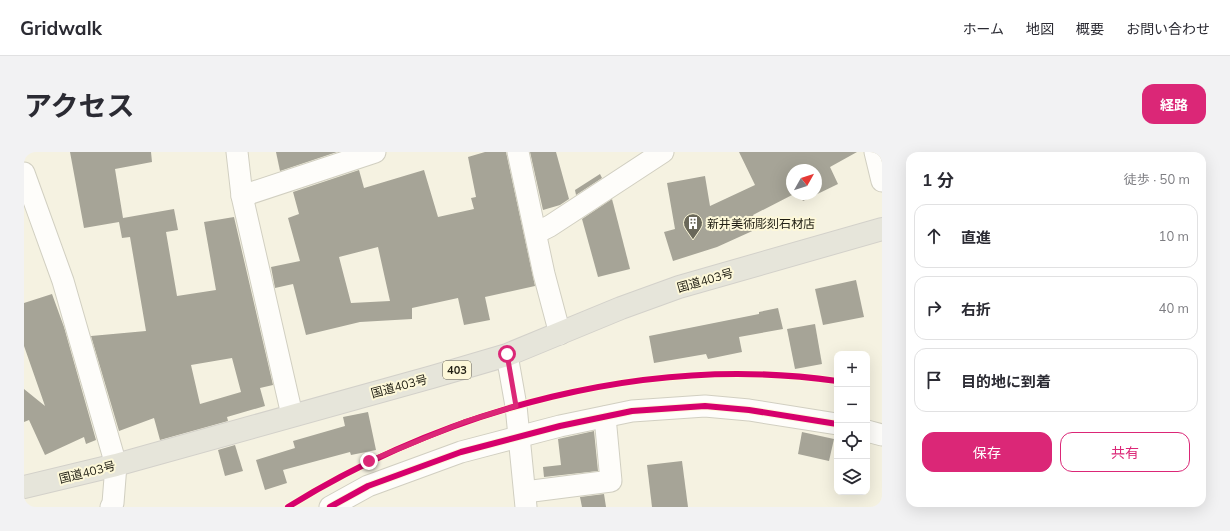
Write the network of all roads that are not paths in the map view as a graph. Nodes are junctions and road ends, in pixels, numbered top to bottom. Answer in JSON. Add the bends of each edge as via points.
{"nodes":[{"id":1,"x":237,"y":152,"type":"edge"},
{"id":2,"x":375,"y":152,"type":"edge"},
{"id":3,"x":518,"y":152,"type":"edge"},
{"id":4,"x":663,"y":152,"type":"edge"},
{"id":5,"x":875,"y":152,"type":"edge"},
{"id":6,"x":24,"y":173,"type":"edge"},
{"id":7,"x":882,"y":181,"type":"edge"},
{"id":8,"x":242,"y":196,"type":"junction"},
{"id":9,"x":882,"y":229,"type":"edge"},
{"id":10,"x":536,"y":233,"type":"junction"},
{"id":11,"x":560,"y":334,"type":"junction"},
{"id":12,"x":507,"y":354,"type":"junction"},
{"id":13,"x":292,"y":415,"type":"junction"},
{"id":14,"x":605,"y":417,"type":"junction"},
{"id":15,"x":834,"y":424,"type":"edge"},
{"id":16,"x":870,"y":432,"type":"edge"},
{"id":17,"x":882,"y":435,"type":"edge"},
{"id":18,"x":520,"y":438,"type":"junction"},
{"id":19,"x":116,"y":465,"type":"junction"},
{"id":20,"x":24,"y":487,"type":"edge"},
{"id":21,"x":525,"y":499,"type":"edge"},
{"id":22,"x":111,"y":507,"type":"edge"},
{"id":23,"x":330,"y":507,"type":"edge"}],
"edges":[{"from":1,"to":8,"type":"street"},
{"from":2,"to":8,"type":"street"},
{"from":3,"to":10,"type":"street"},
{"from":4,"to":10,"type":"street"},
{"from":5,"to":7,"type":"street"},
{"from":6,"to":19,"type":"street","via":[[63,281]]},
{"from":8,"to":13,"type":"street"},
{"from":9,"to":11,"type":"highway","name":"国道403号","number":"403","via":[[679,287]]},
{"from":10,"to":11,"type":"street"},
{"from":11,"to":12,"type":"highway","name":"国道403号","number":"403"},
{"from":12,"to":13,"type":"highway","name":"国道403号","number":"403"},
{"from":12,"to":18,"type":"street"},
{"from":13,"to":19,"type":"highway","name":"国道403号","number":"403"},
{"from":14,"to":15,"type":"street","via":[[632,411],[705,406]]},
{"from":14,"to":18,"type":"street","via":[[560,426]]},
{"from":14,"to":21,"type":"street","via":[[611,481]]},
{"from":16,"to":17,"type":"street"},
{"from":18,"to":21,"type":"street"},
{"from":18,"to":23,"type":"street","via":[[461,452],[411,469],[368,486]]},
{"from":19,"to":20,"type":"highway","name":"国道403号","number":"403"},
{"from":19,"to":22,"type":"street"}]}
